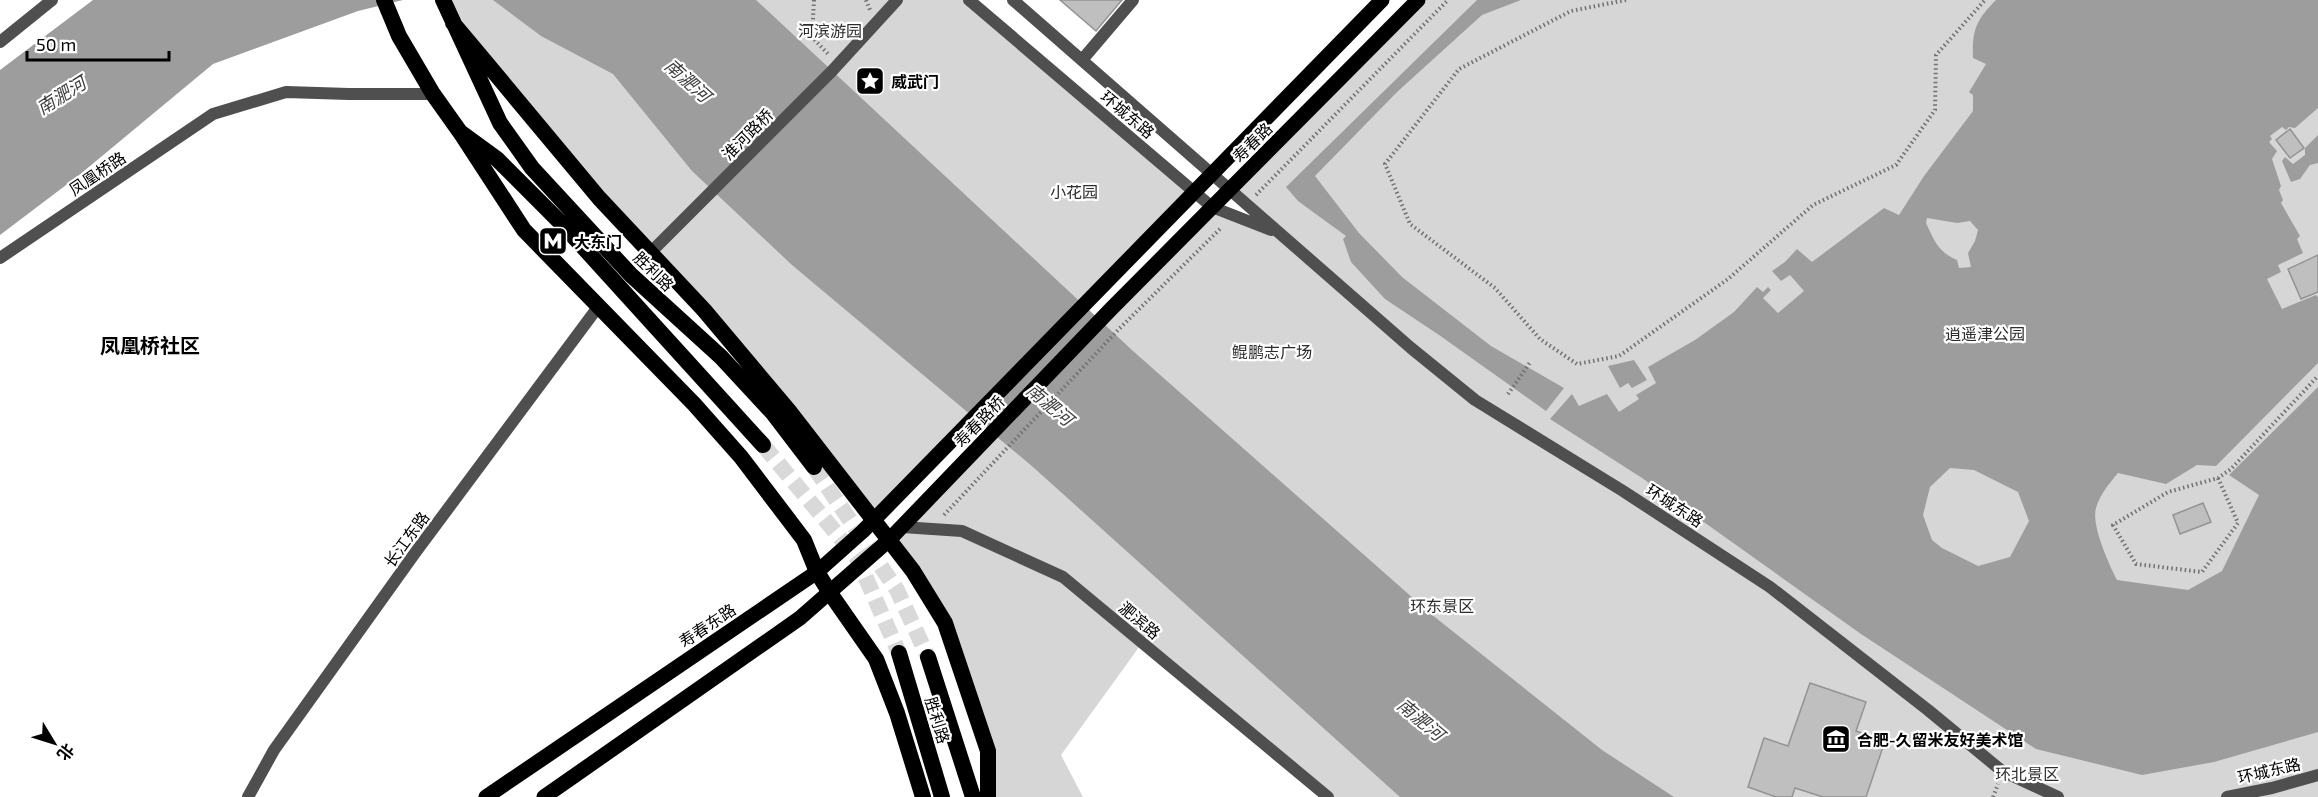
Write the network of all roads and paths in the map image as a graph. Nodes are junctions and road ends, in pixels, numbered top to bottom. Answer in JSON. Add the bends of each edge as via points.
{"nodes":[{"id":1,"x":52,"y":0,"type":"edge"},
{"id":2,"x":384,"y":0,"type":"edge"},
{"id":3,"x":443,"y":0,"type":"edge"},
{"id":4,"x":814,"y":0,"type":"edge"},
{"id":5,"x":897,"y":0,"type":"edge"},
{"id":6,"x":969,"y":0,"type":"edge"},
{"id":7,"x":1013,"y":0,"type":"edge"},
{"id":8,"x":1133,"y":0,"type":"edge"},
{"id":9,"x":1382,"y":0,"type":"edge"},
{"id":10,"x":1418,"y":0,"type":"edge"},
{"id":11,"x":1448,"y":0,"type":"edge"},
{"id":12,"x":1626,"y":0,"type":"edge"},
{"id":13,"x":1985,"y":0,"type":"edge"},
{"id":14,"x":453,"y":23,"type":"junction"},
{"id":15,"x":0,"y":42,"type":"edge"},
{"id":16,"x":1082,"y":60,"type":"junction"},
{"id":17,"x":836,"y":67,"type":"junction"},
{"id":18,"x":434,"y":94,"type":"junction"},
{"id":19,"x":460,"y":132,"type":"junction"},
{"id":20,"x":1212,"y":173,"type":"junction"},
{"id":21,"x":1230,"y":188,"type":"junction"},
{"id":22,"x":1195,"y":192,"type":"junction"},
{"id":23,"x":1247,"y":204,"type":"junction"},
{"id":24,"x":1212,"y":207,"type":"junction"},
{"id":25,"x":1234,"y":215,"type":"junction"},
{"id":26,"x":1278,"y":233,"type":"junction"},
{"id":27,"x":650,"y":253,"type":"junction"},
{"id":28,"x":0,"y":258,"type":"edge"},
{"id":29,"x":1094,"y":294,"type":"joint"},
{"id":30,"x":598,"y":307,"type":"junction"},
{"id":31,"x":1111,"y":309,"type":"joint"},
{"id":32,"x":1531,"y":361,"type":"dead end"},
{"id":33,"x":2318,"y":376,"type":"edge"},
{"id":34,"x":1508,"y":394,"type":"dead end"},
{"id":35,"x":763,"y":445,"type":"tunnel mouth"},
{"id":36,"x":932,"y":462,"type":"joint"},
{"id":37,"x":814,"y":467,"type":"tunnel mouth"},
{"id":38,"x":2218,"y":478,"type":"junction"},
{"id":39,"x":873,"y":521,"type":"junction"},
{"id":40,"x":902,"y":527,"type":"junction"},
{"id":41,"x":932,"y":529,"type":"junction"},
{"id":42,"x":889,"y":540,"type":"junction"},
{"id":43,"x":818,"y":572,"type":"junction"},
{"id":44,"x":830,"y":592,"type":"junction"},
{"id":45,"x":899,"y":653,"type":"tunnel mouth"},
{"id":46,"x":928,"y":657,"type":"tunnel mouth"},
{"id":47,"x":2318,"y":775,"type":"edge"},
{"id":48,"x":248,"y":797,"type":"edge"},
{"id":49,"x":486,"y":797,"type":"edge"},
{"id":50,"x":544,"y":797,"type":"edge"},
{"id":51,"x":923,"y":797,"type":"edge"},
{"id":52,"x":942,"y":797,"type":"edge"},
{"id":53,"x":973,"y":797,"type":"edge"},
{"id":54,"x":988,"y":797,"type":"edge"},
{"id":55,"x":1328,"y":797,"type":"edge"},
{"id":56,"x":2058,"y":797,"type":"edge"},
{"id":57,"x":2227,"y":797,"type":"edge"}],
"edges":[{"from":1,"to":15,"type":"street"},
{"from":2,"to":18,"type":"highway","via":[[399,36]]},
{"from":3,"to":14,"type":"highway"},
{"from":4,"to":17,"type":"path","via":[[812,37]]},
{"from":5,"to":17,"type":"street","name":"淮河路桥"},
{"from":6,"to":22,"type":"street","name":"环城东路"},
{"from":7,"to":16,"type":"street","name":"环城东路"},
{"from":8,"to":16,"type":"street"},
{"from":9,"to":20,"type":"main road","name":"寿春路"},
{"from":10,"to":21,"type":"main road","name":"寿春路"},
{"from":11,"to":23,"type":"path"},
{"from":12,"to":13,"type":"path","via":[[1571,11],[1459,69],[1385,164],[1410,224],[1495,288],[1540,339],[1577,364],[1619,356],[1728,279],[1813,205],[1896,165],[1935,110],[1936,54]]},
{"from":14,"to":27,"type":"highway","via":[[598,198]]},
{"from":14,"to":37,"type":"highway","name":"胜利路","via":[[500,123],[532,168],[631,275],[728,364],[772,412]]},
{"from":16,"to":20,"type":"street","name":"环城东路"},
{"from":17,"to":27,"type":"street","name":"淮河路桥"},
{"from":18,"to":19,"type":"highway"},
{"from":18,"to":28,"type":"street","name":"凤凰桥路","via":[[286,92],[213,114]]},
{"from":19,"to":30,"type":"highway","via":[[524,230]]},
{"from":19,"to":35,"type":"highway","via":[[497,159],[564,226]]},
{"from":20,"to":21,"type":"street","name":"环城东路"},
{"from":20,"to":22,"type":"main road","name":"寿春路"},
{"from":21,"to":23,"type":"street","name":"环城东路"},
{"from":21,"to":24,"type":"main road","name":"寿春路"},
{"from":22,"to":24,"type":"street","name":"环城东路"},
{"from":22,"to":29,"type":"main road","name":"寿春路"},
{"from":23,"to":26,"type":"street","name":"环城东路"},
{"from":24,"to":25,"type":"street","name":"环城东路"},
{"from":24,"to":31,"type":"main road","name":"寿春路"},
{"from":25,"to":26,"type":"street","name":"环城东路"},
{"from":25,"to":41,"type":"path","via":[[1119,328]]},
{"from":26,"to":56,"type":"street","name":"环城东路","via":[[1475,400],[1770,587],[2002,771]]},
{"from":27,"to":39,"type":"highway","via":[[789,411]]},
{"from":29,"to":36,"type":"main road","name":"寿春路桥"},
{"from":30,"to":43,"type":"highway","via":[[741,457],[804,540]]},
{"from":30,"to":48,"type":"street","name":"长江东路","via":[[274,750]]},
{"from":31,"to":40,"type":"main road","name":"寿春路桥"},
{"from":32,"to":34,"type":"path"},
{"from":33,"to":38,"type":"path"},
{"from":36,"to":39,"type":"main road","name":"寿春东路"},
{"from":38,"to":38,"type":"path","via":[[2169,492],[2114,525],[2136,564],[2202,572],[2238,523]]},
{"from":39,"to":42,"type":"highway"},
{"from":39,"to":43,"type":"main road","name":"寿春东路"},
{"from":40,"to":41,"type":"street","name":"淝滨路"},
{"from":40,"to":42,"type":"main road"},
{"from":41,"to":55,"type":"street","name":"淝滨路","via":[[962,531],[1063,577]]},
{"from":42,"to":44,"type":"main road"},
{"from":42,"to":54,"type":"highway","via":[[945,622],[988,751]]},
{"from":43,"to":44,"type":"highway"},
{"from":43,"to":49,"type":"main road","name":"寿春东路"},
{"from":44,"to":50,"type":"main road","via":[[800,618]]},
{"from":44,"to":51,"type":"highway","via":[[876,659]]},
{"from":45,"to":52,"type":"highway","name":"胜利路"},
{"from":46,"to":53,"type":"highway","name":"胜利路"},
{"from":47,"to":57,"type":"street","name":"环城东路"}]}
